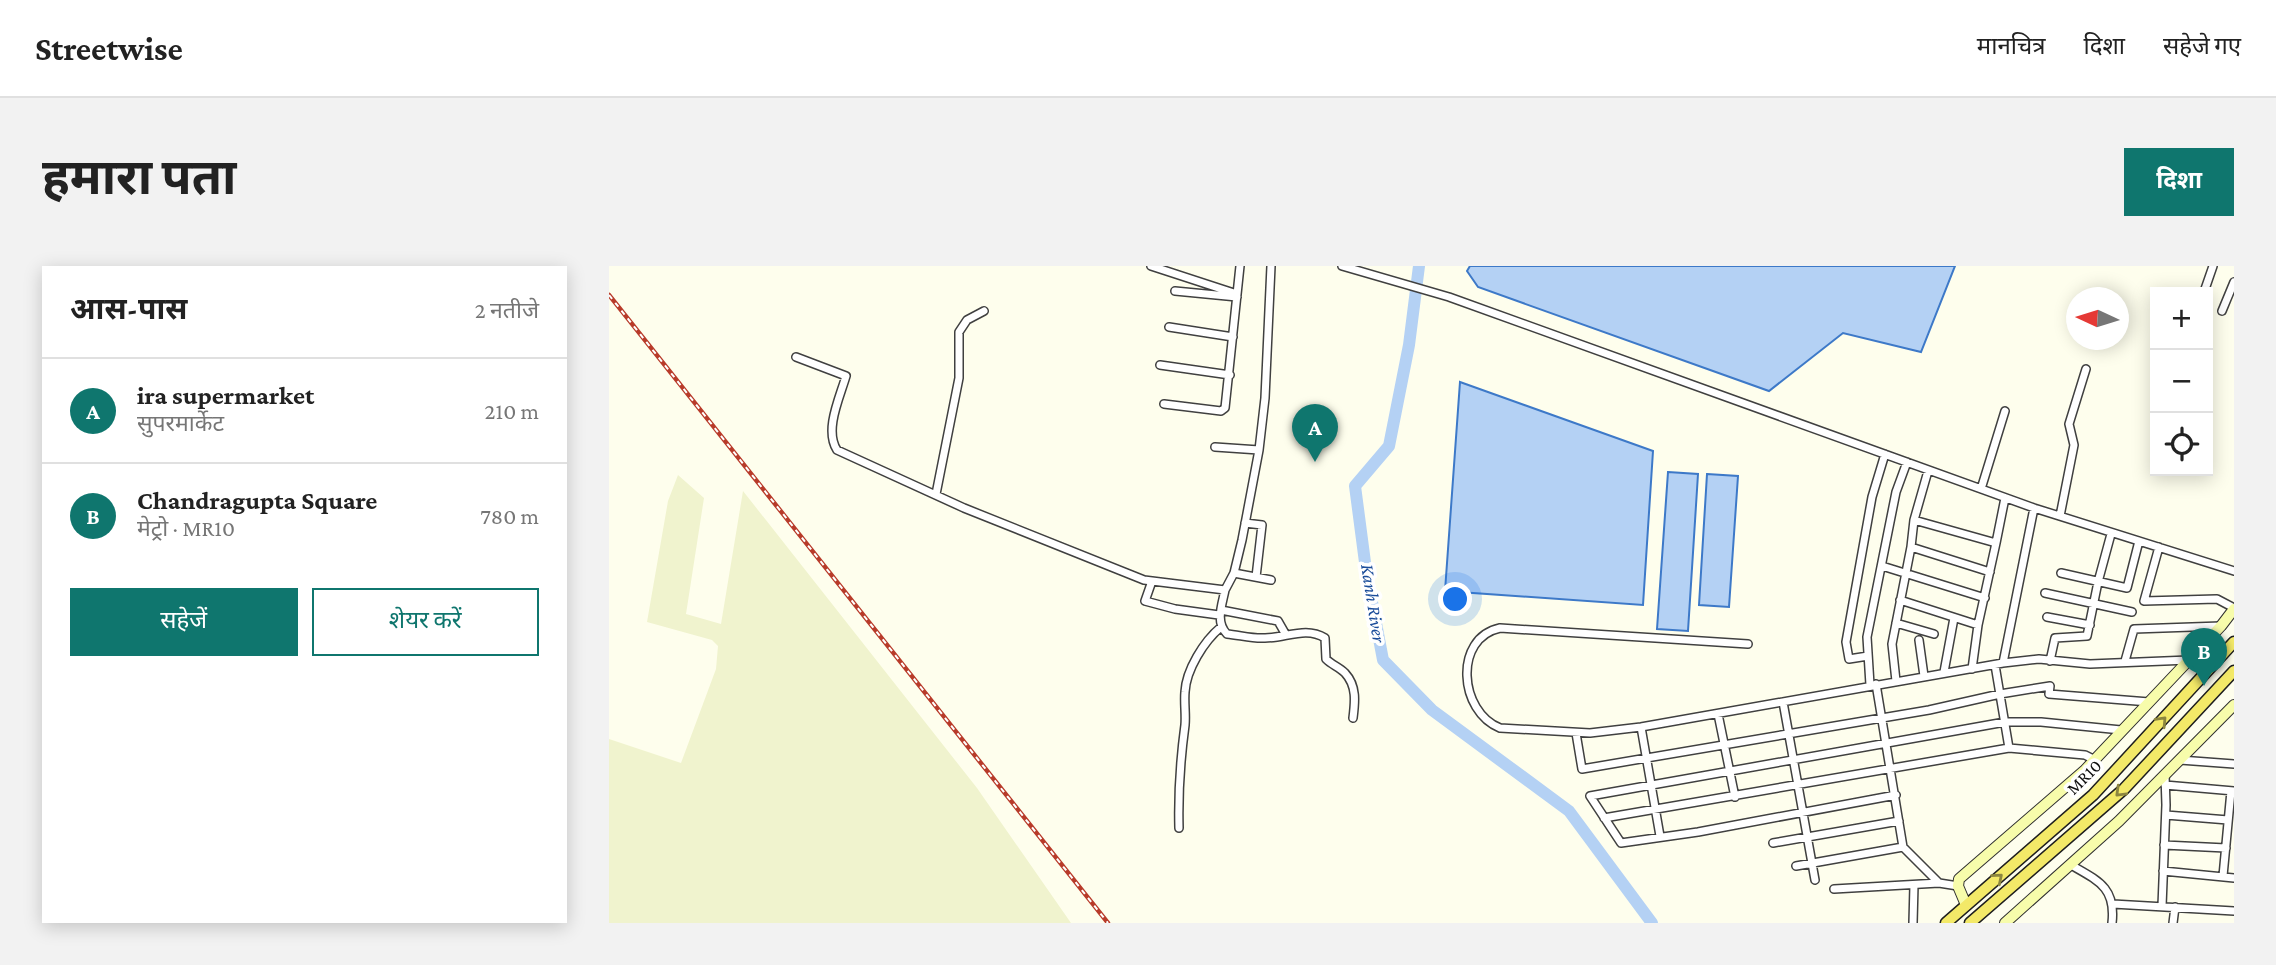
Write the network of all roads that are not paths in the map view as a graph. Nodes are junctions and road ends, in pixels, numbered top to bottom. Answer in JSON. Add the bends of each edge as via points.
{"nodes":[{"id":1,"x":1151,"y":266,"type":"edge"},
{"id":2,"x":1240,"y":266,"type":"edge"},
{"id":3,"x":1271,"y":266,"type":"edge"},
{"id":4,"x":1342,"y":266,"type":"edge"},
{"id":5,"x":2213,"y":266,"type":"edge"},
{"id":6,"x":2234,"y":282,"type":"edge"},
{"id":7,"x":2206,"y":287,"type":"edge"},
{"id":8,"x":1175,"y":291,"type":"dead end"},
{"id":9,"x":1237,"y":295,"type":"junction"},
{"id":10,"x":985,"y":310,"type":"dead end"},
{"id":11,"x":2222,"y":311,"type":"dead end"},
{"id":12,"x":1168,"y":327,"type":"dead end"},
{"id":13,"x":1233,"y":337,"type":"junction"},
{"id":14,"x":796,"y":357,"type":"dead end"},
{"id":15,"x":1160,"y":365,"type":"dead end"},
{"id":16,"x":2086,"y":369,"type":"dead end"},
{"id":17,"x":1230,"y":375,"type":"junction"},
{"id":18,"x":1164,"y":404,"type":"dead end"},
{"id":19,"x":2005,"y":411,"type":"dead end"},
{"id":20,"x":1215,"y":447,"type":"dead end"},
{"id":21,"x":1259,"y":450,"type":"junction"},
{"id":22,"x":1885,"y":454,"type":"junction"},
{"id":23,"x":1906,"y":462,"type":"junction"},
{"id":24,"x":1928,"y":471,"type":"junction"},
{"id":25,"x":1981,"y":489,"type":"junction"},
{"id":26,"x":936,"y":494,"type":"junction"},
{"id":27,"x":2005,"y":498,"type":"junction"},
{"id":28,"x":2034,"y":508,"type":"junction"},
{"id":29,"x":2060,"y":516,"type":"junction"},
{"id":30,"x":1915,"y":520,"type":"junction"},
{"id":31,"x":1245,"y":523,"type":"junction"},
{"id":32,"x":2111,"y":534,"type":"junction"},
{"id":33,"x":2139,"y":541,"type":"junction"},
{"id":34,"x":1996,"y":543,"type":"junction"},
{"id":35,"x":1911,"y":547,"type":"junction"},
{"id":36,"x":2159,"y":547,"type":"junction"},
{"id":37,"x":1882,"y":566,"type":"junction"},
{"id":38,"x":2234,"y":571,"type":"edge"},
{"id":39,"x":1990,"y":572,"type":"junction"},
{"id":40,"x":1234,"y":573,"type":"junction"},
{"id":41,"x":1906,"y":573,"type":"junction"},
{"id":42,"x":2061,"y":573,"type":"dead end"},
{"id":43,"x":1256,"y":577,"type":"junction"},
{"id":44,"x":1271,"y":580,"type":"dead end"},
{"id":45,"x":1152,"y":581,"type":"junction"},
{"id":46,"x":2098,"y":582,"type":"junction"},
{"id":47,"x":1225,"y":590,"type":"junction"},
{"id":48,"x":2045,"y":593,"type":"dead end"},
{"id":49,"x":1985,"y":598,"type":"junction"},
{"id":50,"x":1900,"y":600,"type":"junction"},
{"id":51,"x":2093,"y":604,"type":"junction"},
{"id":52,"x":2234,"y":609,"type":"edge"},
{"id":53,"x":2132,"y":612,"type":"dead end"},
{"id":54,"x":1220,"y":613,"type":"junction"},
{"id":55,"x":2047,"y":617,"type":"dead end"},
{"id":56,"x":1955,"y":618,"type":"junction"},
{"id":57,"x":1896,"y":623,"type":"junction"},
{"id":58,"x":1978,"y":625,"type":"junction"},
{"id":59,"x":2090,"y":625,"type":"junction"},
{"id":60,"x":2221,"y":626,"type":"junction"},
{"id":61,"x":1221,"y":627,"type":"junction"},
{"id":62,"x":1934,"y":634,"type":"dead end"},
{"id":63,"x":1286,"y":635,"type":"junction"},
{"id":64,"x":1919,"y":640,"type":"dead end"},
{"id":65,"x":2234,"y":642,"type":"edge"},
{"id":66,"x":1748,"y":644,"type":"dead end"},
{"id":67,"x":2105,"y":654,"type":"dead end"},
{"id":68,"x":1868,"y":656,"type":"junction"},
{"id":69,"x":2190,"y":660,"type":"junction"},
{"id":70,"x":2050,"y":661,"type":"junction"},
{"id":71,"x":2125,"y":661,"type":"junction"},
{"id":72,"x":2104,"y":663,"type":"junction"},
{"id":73,"x":1999,"y":664,"type":"junction"},
{"id":74,"x":1972,"y":669,"type":"junction"},
{"id":75,"x":2234,"y":671,"type":"edge"},
{"id":76,"x":1944,"y":672,"type":"junction"},
{"id":77,"x":1924,"y":676,"type":"junction"},
{"id":78,"x":1896,"y":681,"type":"junction"},
{"id":79,"x":1873,"y":685,"type":"junction"},
{"id":80,"x":2000,"y":694,"type":"junction"},
{"id":81,"x":1783,"y":702,"type":"junction"},
{"id":82,"x":2149,"y":702,"type":"junction"},
{"id":83,"x":2234,"y":705,"type":"edge"},
{"id":84,"x":1719,"y":714,"type":"junction"},
{"id":85,"x":1882,"y":716,"type":"junction"},
{"id":86,"x":1353,"y":718,"type":"dead end"},
{"id":87,"x":2005,"y":722,"type":"junction"},
{"id":88,"x":1641,"y":727,"type":"junction"},
{"id":89,"x":2121,"y":730,"type":"junction"},
{"id":90,"x":1576,"y":733,"type":"junction"},
{"id":91,"x":1788,"y":733,"type":"junction"},
{"id":92,"x":1723,"y":744,"type":"junction"},
{"id":93,"x":1887,"y":744,"type":"junction"},
{"id":94,"x":2009,"y":748,"type":"junction"},
{"id":95,"x":1646,"y":757,"type":"junction"},
{"id":96,"x":1793,"y":760,"type":"junction"},
{"id":97,"x":2095,"y":760,"type":"junction"},
{"id":98,"x":2180,"y":760,"type":"junction"},
{"id":99,"x":2234,"y":764,"type":"edge"},
{"id":100,"x":1890,"y":768,"type":"junction"},
{"id":101,"x":1728,"y":772,"type":"junction"},
{"id":102,"x":2165,"y":780,"type":"junction"},
{"id":103,"x":1652,"y":785,"type":"junction"},
{"id":104,"x":1798,"y":785,"type":"junction"},
{"id":105,"x":2232,"y":791,"type":"edge"},
{"id":106,"x":1896,"y":795,"type":"junction"},
{"id":107,"x":1735,"y":797,"type":"junction"},
{"id":108,"x":1655,"y":809,"type":"junction"},
{"id":109,"x":1802,"y":811,"type":"junction"},
{"id":110,"x":2166,"y":815,"type":"junction"},
{"id":111,"x":1604,"y":818,"type":"junction"},
{"id":112,"x":2228,"y":820,"type":"junction"},
{"id":113,"x":1899,"y":821,"type":"junction"},
{"id":114,"x":1179,"y":828,"type":"dead end"},
{"id":115,"x":1660,"y":836,"type":"junction"},
{"id":116,"x":1806,"y":837,"type":"junction"},
{"id":117,"x":1773,"y":843,"type":"dead end"},
{"id":118,"x":2164,"y":845,"type":"junction"},
{"id":119,"x":1903,"y":847,"type":"junction"},
{"id":120,"x":2226,"y":848,"type":"junction"},
{"id":121,"x":1812,"y":863,"type":"junction"},
{"id":122,"x":2071,"y":865,"type":"junction"},
{"id":123,"x":1795,"y":866,"type":"dead end"},
{"id":124,"x":2163,"y":871,"type":"junction"},
{"id":125,"x":2223,"y":876,"type":"junction"},
{"id":126,"x":2234,"y":878,"type":"edge"},
{"id":127,"x":1815,"y":880,"type":"dead end"},
{"id":128,"x":1939,"y":883,"type":"junction"},
{"id":129,"x":1914,"y":885,"type":"junction"},
{"id":130,"x":1958,"y":886,"type":"junction"},
{"id":131,"x":1833,"y":888,"type":"dead end"},
{"id":132,"x":2113,"y":904,"type":"junction"},
{"id":133,"x":1966,"y":905,"type":"junction"},
{"id":134,"x":2162,"y":906,"type":"junction"},
{"id":135,"x":2175,"y":907,"type":"junction"},
{"id":136,"x":2234,"y":911,"type":"edge"},
{"id":137,"x":1913,"y":923,"type":"edge"},
{"id":138,"x":1946,"y":923,"type":"edge"},
{"id":139,"x":1970,"y":923,"type":"edge"},
{"id":140,"x":2005,"y":923,"type":"edge"},
{"id":141,"x":2112,"y":923,"type":"edge"},
{"id":142,"x":2173,"y":923,"type":"edge"}],
"edges":[{"from":1,"to":9,"type":"street"},
{"from":2,"to":9,"type":"street"},
{"from":3,"to":21,"type":"street"},
{"from":4,"to":22,"type":"street","via":[[1449,298]]},
{"from":5,"to":7,"type":"street"},
{"from":6,"to":11,"type":"street"},
{"from":8,"to":9,"type":"street"},
{"from":9,"to":13,"type":"street"},
{"from":10,"to":26,"type":"street","via":[[967,320],[959,332],[959,378]]},
{"from":12,"to":13,"type":"street"},
{"from":13,"to":17,"type":"street"},
{"from":14,"to":26,"type":"street","via":[[846,376],[833,425],[837,450]]},
{"from":15,"to":17,"type":"street"},
{"from":16,"to":29,"type":"street","via":[[2069,424],[2074,445]]},
{"from":17,"to":18,"type":"street","via":[[1227,402],[1221,411]]},
{"from":19,"to":25,"type":"street"},
{"from":20,"to":21,"type":"street"},
{"from":21,"to":31,"type":"street"},
{"from":22,"to":23,"type":"street"},
{"from":22,"to":68,"type":"street","via":[[1872,497],[1846,642],[1849,659]]},
{"from":23,"to":24,"type":"street"},
{"from":23,"to":37,"type":"street"},
{"from":24,"to":25,"type":"street"},
{"from":24,"to":30,"type":"street"},
{"from":25,"to":27,"type":"street"},
{"from":26,"to":45,"type":"street"},
{"from":27,"to":28,"type":"street"},
{"from":27,"to":34,"type":"street"},
{"from":28,"to":29,"type":"street"},
{"from":28,"to":73,"type":"street"},
{"from":29,"to":32,"type":"street"},
{"from":30,"to":34,"type":"street"},
{"from":30,"to":35,"type":"street"},
{"from":31,"to":40,"type":"street"},
{"from":31,"to":43,"type":"street","via":[[1262,525]]},
{"from":32,"to":33,"type":"street"},
{"from":32,"to":46,"type":"street"},
{"from":33,"to":36,"type":"street"},
{"from":33,"to":46,"type":"street","via":[[2127,588]]},
{"from":34,"to":39,"type":"street"},
{"from":35,"to":39,"type":"street"},
{"from":35,"to":41,"type":"street"},
{"from":36,"to":38,"type":"street"},
{"from":36,"to":52,"type":"street","via":[[2144,601],[2217,599]]},
{"from":37,"to":41,"type":"street"},
{"from":37,"to":68,"type":"street","via":[[1867,637]]},
{"from":39,"to":49,"type":"street"},
{"from":40,"to":43,"type":"street"},
{"from":40,"to":47,"type":"street"},
{"from":41,"to":49,"type":"street"},
{"from":41,"to":50,"type":"street"},
{"from":42,"to":46,"type":"street"},
{"from":43,"to":44,"type":"street"},
{"from":45,"to":47,"type":"street"},
{"from":45,"to":54,"type":"street","via":[[1145,601]]},
{"from":46,"to":51,"type":"street"},
{"from":47,"to":54,"type":"street"},
{"from":48,"to":51,"type":"street"},
{"from":49,"to":58,"type":"street"},
{"from":50,"to":56,"type":"street"},
{"from":50,"to":57,"type":"street"},
{"from":51,"to":53,"type":"street"},
{"from":51,"to":59,"type":"street"},
{"from":52,"to":60,"type":"street"},
{"from":54,"to":61,"type":"street"},
{"from":54,"to":63,"type":"street","via":[[1278,621]]},
{"from":55,"to":59,"type":"street"},
{"from":56,"to":58,"type":"street"},
{"from":56,"to":76,"type":"street"},
{"from":57,"to":62,"type":"street"},
{"from":57,"to":78,"type":"street","via":[[1892,644]]},
{"from":58,"to":74,"type":"street"},
{"from":59,"to":70,"type":"street","via":[[2087,636],[2055,638]]},
{"from":60,"to":69,"type":"street"},
{"from":60,"to":71,"type":"street","via":[[2134,629]]},
{"from":61,"to":63,"type":"street","via":[[1227,634]]},
{"from":61,"to":114,"type":"street","via":[[1211,635],[1185,689],[1177,783]]},
{"from":63,"to":86,"type":"street","via":[[1312,633],[1325,638],[1327,659],[1352,684]]},
{"from":64,"to":77,"type":"street"},
{"from":133,"to":65,"type":"main road","name":"MR10","one_way":true,"via":[[2093,795]]},
{"from":66,"to":90,"type":"street","via":[[1500,628],[1482,635],[1469,656],[1468,692],[1487,723]]},
{"from":67,"to":72,"type":"street"},
{"from":68,"to":79,"type":"street"},
{"from":69,"to":71,"type":"street"},
{"from":69,"to":82,"type":"street"},
{"from":70,"to":72,"type":"street"},
{"from":70,"to":73,"type":"street"},
{"from":71,"to":72,"type":"street"},
{"from":73,"to":74,"type":"street"},
{"from":73,"to":80,"type":"street"},
{"from":74,"to":76,"type":"street"},
{"from":75,"to":139,"type":"main road","name":"MR10","one_way":true,"via":[[2124,789]]},
{"from":76,"to":77,"type":"street"},
{"from":77,"to":78,"type":"street"},
{"from":78,"to":79,"type":"street"},
{"from":79,"to":81,"type":"street"},
{"from":79,"to":85,"type":"street"},
{"from":80,"to":82,"type":"street","via":[[2050,686],[2049,694]]},
{"from":80,"to":85,"type":"street"},
{"from":80,"to":87,"type":"street"},
{"from":81,"to":84,"type":"street"},
{"from":81,"to":91,"type":"street"},
{"from":82,"to":89,"type":"street"},
{"from":83,"to":98,"type":"street"},
{"from":84,"to":88,"type":"street"},
{"from":84,"to":92,"type":"street"},
{"from":85,"to":91,"type":"street"},
{"from":85,"to":93,"type":"street"},
{"from":87,"to":89,"type":"street"},
{"from":87,"to":93,"type":"street"},
{"from":87,"to":94,"type":"street"},
{"from":88,"to":90,"type":"street"},
{"from":88,"to":95,"type":"street"},
{"from":89,"to":97,"type":"street"},
{"from":90,"to":95,"type":"street","via":[[1581,769]]},
{"from":91,"to":92,"type":"street"},
{"from":91,"to":96,"type":"street"},
{"from":92,"to":95,"type":"street"},
{"from":92,"to":101,"type":"street"},
{"from":93,"to":96,"type":"street"},
{"from":93,"to":100,"type":"street"},
{"from":94,"to":97,"type":"street","via":[[2085,755]]},
{"from":94,"to":100,"type":"street"},
{"from":95,"to":103,"type":"street"},
{"from":96,"to":101,"type":"street"},
{"from":96,"to":104,"type":"street"},
{"from":97,"to":130,"type":"street","via":[[1959,879]]},
{"from":98,"to":99,"type":"street"},
{"from":98,"to":102,"type":"street"},
{"from":100,"to":104,"type":"street"},
{"from":100,"to":106,"type":"street"},
{"from":101,"to":103,"type":"street"},
{"from":101,"to":107,"type":"street"},
{"from":102,"to":105,"type":"street"},
{"from":102,"to":110,"type":"street"},
{"from":102,"to":122,"type":"street"},
{"from":103,"to":108,"type":"street"},
{"from":103,"to":111,"type":"street","via":[[1590,796]]},
{"from":104,"to":107,"type":"street"},
{"from":104,"to":109,"type":"street"},
{"from":105,"to":112,"type":"street"},
{"from":106,"to":109,"type":"street"},
{"from":106,"to":113,"type":"street"},
{"from":107,"to":108,"type":"street"},
{"from":108,"to":111,"type":"street"},
{"from":108,"to":115,"type":"street"},
{"from":109,"to":115,"type":"street"},
{"from":109,"to":116,"type":"street"},
{"from":110,"to":112,"type":"street"},
{"from":110,"to":118,"type":"street"},
{"from":111,"to":115,"type":"street","via":[[1621,843]]},
{"from":112,"to":120,"type":"street"},
{"from":113,"to":116,"type":"street"},
{"from":113,"to":119,"type":"street"},
{"from":116,"to":117,"type":"street"},
{"from":116,"to":121,"type":"street"},
{"from":118,"to":120,"type":"street"},
{"from":118,"to":124,"type":"street"},
{"from":119,"to":121,"type":"street"},
{"from":119,"to":128,"type":"street"},
{"from":120,"to":125,"type":"street"},
{"from":121,"to":123,"type":"street"},
{"from":121,"to":127,"type":"street"},
{"from":122,"to":132,"type":"street","via":[[2099,881]]},
{"from":122,"to":140,"type":"street"},
{"from":124,"to":125,"type":"street"},
{"from":124,"to":134,"type":"street"},
{"from":125,"to":126,"type":"street"},
{"from":128,"to":129,"type":"street"},
{"from":128,"to":130,"type":"street"},
{"from":129,"to":131,"type":"street"},
{"from":129,"to":137,"type":"street"},
{"from":130,"to":133,"type":"street"},
{"from":132,"to":134,"type":"street"},
{"from":132,"to":141,"type":"street"},
{"from":133,"to":138,"type":"main road","name":"MR10"},
{"from":134,"to":135,"type":"street"},
{"from":135,"to":136,"type":"street"},
{"from":135,"to":142,"type":"street"}]}
